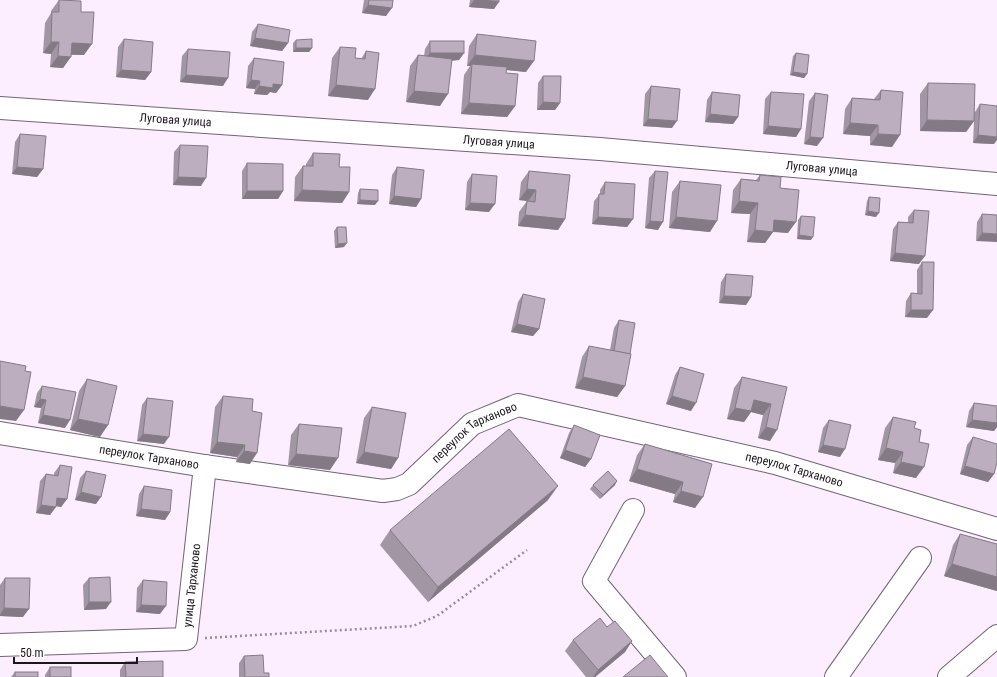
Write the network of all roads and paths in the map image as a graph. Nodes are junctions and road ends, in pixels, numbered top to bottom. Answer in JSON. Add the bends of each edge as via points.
{"nodes":[{"id":1,"x":0,"y":108,"type":"edge"},
{"id":2,"x":997,"y":184,"type":"edge"},
{"id":3,"x":0,"y":433,"type":"edge"},
{"id":4,"x":205,"y":466,"type":"junction"},
{"id":5,"x":633,"y":510,"type":"dead end"},
{"id":6,"x":997,"y":529,"type":"edge"},
{"id":7,"x":527,"y":550,"type":"dead end"},
{"id":8,"x":920,"y":558,"type":"dead end"},
{"id":9,"x":997,"y":636,"type":"edge"},
{"id":10,"x":186,"y":639,"type":"junction"},
{"id":11,"x":0,"y":645,"type":"edge"},
{"id":12,"x":675,"y":677,"type":"edge"},
{"id":13,"x":836,"y":677,"type":"edge"},
{"id":14,"x":949,"y":677,"type":"edge"}],
"edges":[{"from":1,"to":2,"type":"street","name":"Луговая улица","via":[[600,150]]},
{"from":3,"to":4,"type":"street","name":"переулок Тарханово"},
{"from":4,"to":6,"type":"street","name":"переулок Тарханово","via":[[383,491],[397,489],[409,484],[472,424],[518,405],[775,463]]},
{"from":4,"to":10,"type":"street","name":"улица Тарханово"},
{"from":5,"to":12,"type":"street","via":[[594,581]]},
{"from":7,"to":10,"type":"path","via":[[438,616],[413,626]]},
{"from":8,"to":13,"type":"street"},
{"from":9,"to":14,"type":"street"},
{"from":10,"to":11,"type":"street","name":"улица Тарханово"}]}
